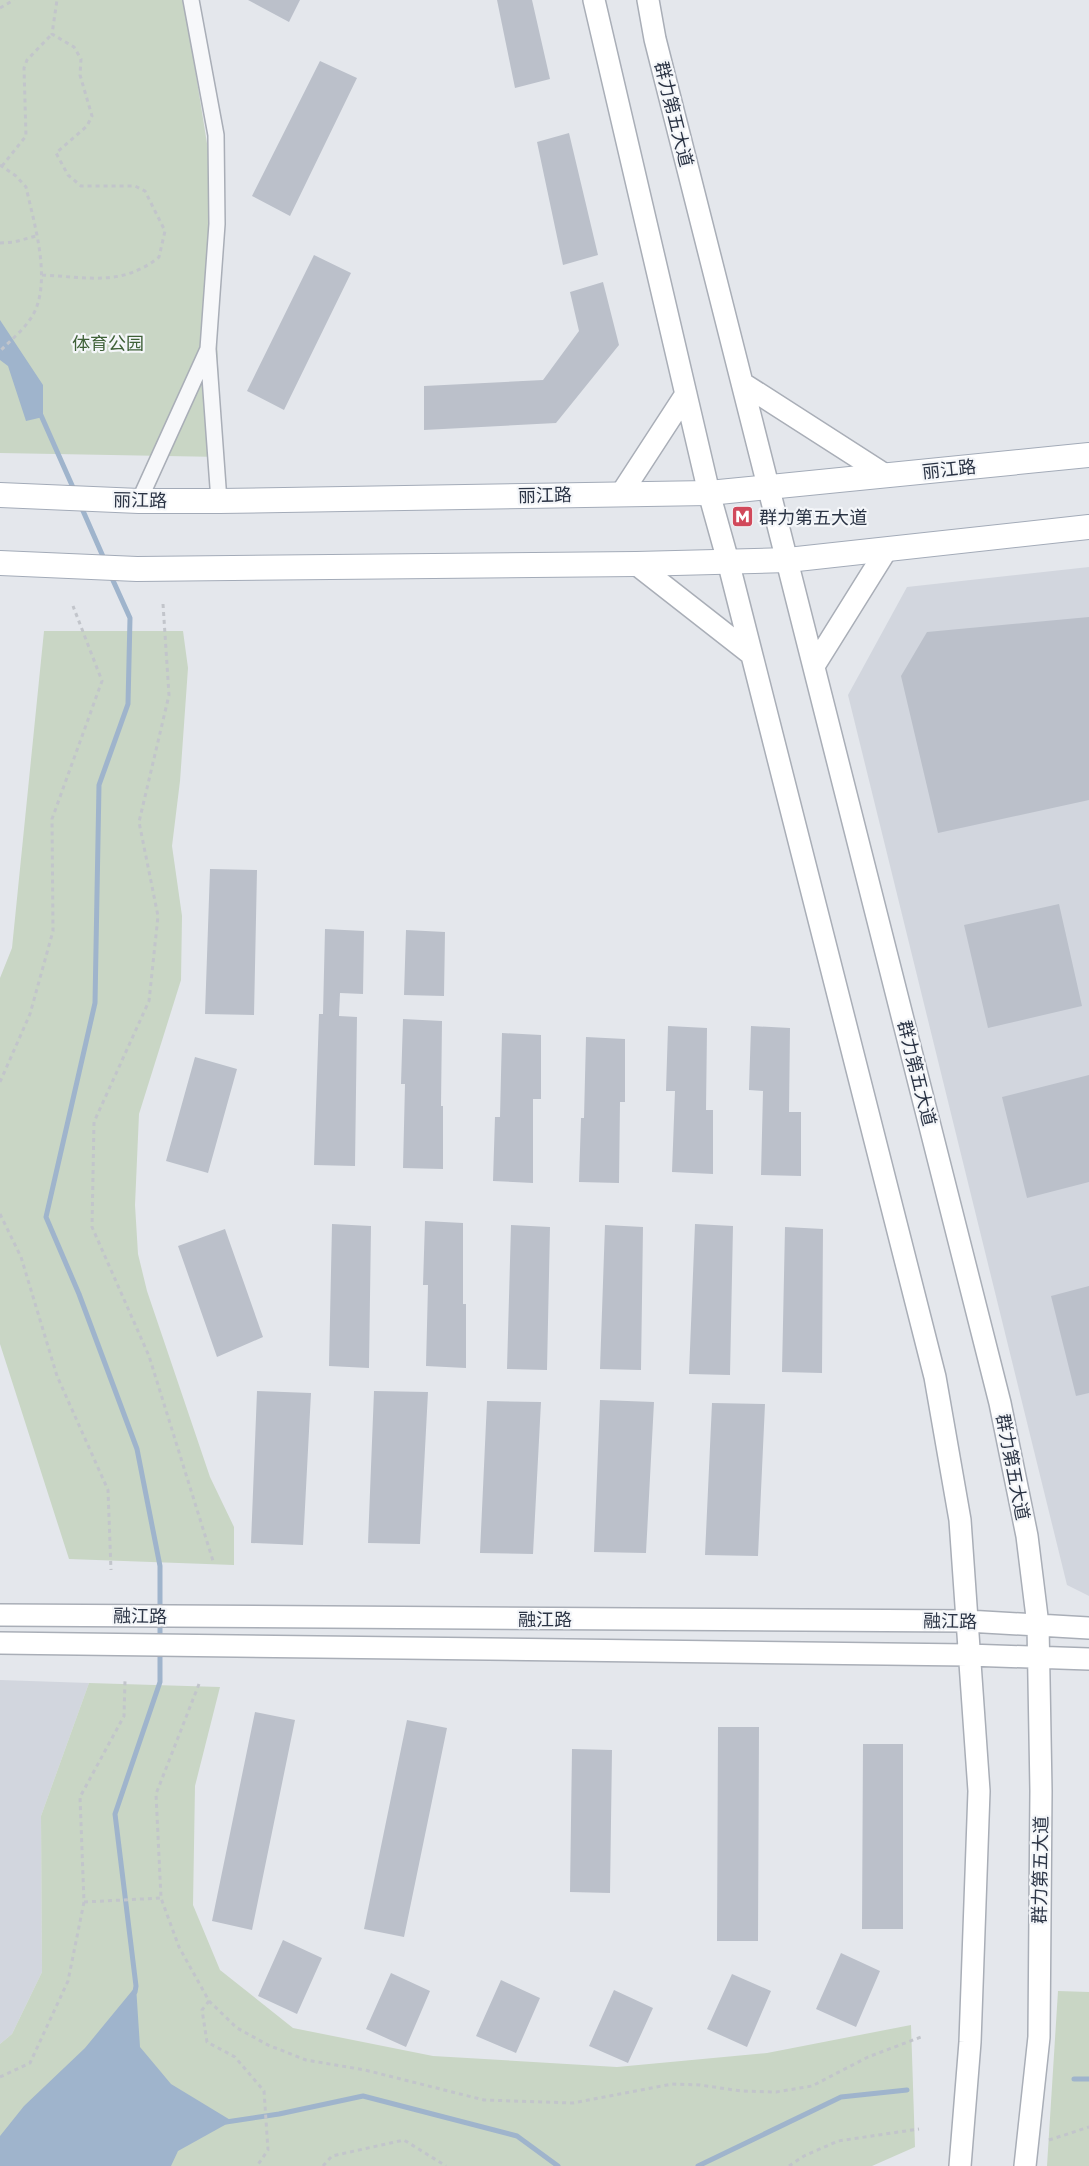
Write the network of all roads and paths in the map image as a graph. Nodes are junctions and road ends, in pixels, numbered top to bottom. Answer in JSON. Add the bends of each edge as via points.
{"nodes":[{"id":1,"x":14,"y":0,"type":"edge"},
{"id":2,"x":57,"y":0,"type":"edge"},
{"id":3,"x":191,"y":0,"type":"edge"},
{"id":4,"x":594,"y":0,"type":"edge"},
{"id":5,"x":648,"y":0,"type":"edge"},
{"id":6,"x":0,"y":8,"type":"edge"},
{"id":7,"x":52,"y":34,"type":"junction"},
{"id":8,"x":1,"y":166,"type":"edge"},
{"id":9,"x":36,"y":236,"type":"junction"},
{"id":10,"x":0,"y":243,"type":"edge"},
{"id":11,"x":42,"y":275,"type":"junction"},
{"id":12,"x":208,"y":349,"type":"junction"},
{"id":13,"x":0,"y":350,"type":"edge"},
{"id":14,"x":742,"y":383,"type":"junction"},
{"id":15,"x":686,"y":394,"type":"junction"},
{"id":16,"x":1089,"y":455,"type":"edge"},
{"id":17,"x":887,"y":476,"type":"junction"},
{"id":18,"x":769,"y":488,"type":"junction"},
{"id":19,"x":709,"y":493,"type":"junction"},
{"id":20,"x":621,"y":494,"type":"junction"},
{"id":21,"x":0,"y":495,"type":"edge"},
{"id":22,"x":139,"y":501,"type":"junction"},
{"id":23,"x":219,"y":501,"type":"junction"},
{"id":24,"x":1089,"y":527,"type":"edge"},
{"id":25,"x":887,"y":549,"type":"junction"},
{"id":26,"x":788,"y":560,"type":"junction"},
{"id":27,"x":728,"y":561,"type":"junction"},
{"id":28,"x":0,"y":563,"type":"edge"},
{"id":29,"x":636,"y":564,"type":"junction"},
{"id":30,"x":163,"y":604,"type":"dead end"},
{"id":31,"x":73,"y":606,"type":"dead end"},
{"id":32,"x":752,"y":654,"type":"junction"},
{"id":33,"x":814,"y":666,"type":"junction"},
{"id":34,"x":0,"y":1082,"type":"edge"},
{"id":35,"x":0,"y":1214,"type":"edge"},
{"id":36,"x":214,"y":1564,"type":"dead end"},
{"id":37,"x":111,"y":1570,"type":"dead end"},
{"id":38,"x":0,"y":1615,"type":"edge"},
{"id":39,"x":966,"y":1621,"type":"junction"},
{"id":40,"x":1038,"y":1624,"type":"junction"},
{"id":41,"x":1089,"y":1628,"type":"edge"},
{"id":42,"x":0,"y":1643,"type":"edge"},
{"id":43,"x":968,"y":1655,"type":"junction"},
{"id":44,"x":1038,"y":1657,"type":"junction"},
{"id":45,"x":1089,"y":1659,"type":"edge"},
{"id":46,"x":125,"y":1681,"type":"dead end"},
{"id":47,"x":199,"y":1684,"type":"dead end"},
{"id":48,"x":161,"y":1898,"type":"junction"},
{"id":49,"x":84,"y":1902,"type":"junction"},
{"id":50,"x":209,"y":2001,"type":"junction"},
{"id":51,"x":922,"y":2038,"type":"dead end"},
{"id":52,"x":0,"y":2077,"type":"edge"},
{"id":53,"x":1089,"y":2127,"type":"edge"},
{"id":54,"x":919,"y":2130,"type":"dead end"},
{"id":55,"x":1049,"y":2140,"type":"dead end"},
{"id":56,"x":1026,"y":2156,"type":"edge"},
{"id":57,"x":257,"y":2166,"type":"edge"},
{"id":58,"x":323,"y":2166,"type":"edge"},
{"id":59,"x":446,"y":2166,"type":"edge"},
{"id":60,"x":789,"y":2166,"type":"edge"},
{"id":61,"x":960,"y":2166,"type":"edge"}],
"edges":[{"from":1,"to":6,"type":"path"},
{"from":2,"to":7,"type":"path"},
{"from":3,"to":12,"type":"street","via":[[216,135],[217,224]]},
{"from":4,"to":15,"type":"main road"},
{"from":5,"to":14,"type":"main road","name":"群力第五大道"},
{"from":7,"to":8,"type":"path","via":[[24,68],[26,136]]},
{"from":7,"to":11,"type":"path","via":[[74,47],[81,59],[80,75],[92,116],[87,126],[56,153],[68,175],[80,186],[135,186],[145,191],[165,231],[159,257],[136,272],[120,277]]},
{"from":8,"to":9,"type":"path","via":[[26,187]]},
{"from":9,"to":10,"type":"path"},
{"from":9,"to":11,"type":"path"},
{"from":11,"to":13,"type":"path","via":[[37,307],[25,326]]},
{"from":12,"to":22,"type":"street"},
{"from":12,"to":23,"type":"street"},
{"from":14,"to":17,"type":"main road"},
{"from":14,"to":18,"type":"main road","name":"群力第五大道"},
{"from":15,"to":19,"type":"main road"},
{"from":15,"to":20,"type":"main road"},
{"from":16,"to":17,"type":"main road","name":"丽江路"},
{"from":17,"to":18,"type":"main road","name":"丽江路"},
{"from":18,"to":19,"type":"main road","name":"丽江路"},
{"from":18,"to":26,"type":"main road","name":"群力第五大道"},
{"from":19,"to":20,"type":"main road","name":"丽江路"},
{"from":19,"to":27,"type":"main road"},
{"from":20,"to":23,"type":"main road","name":"丽江路"},
{"from":21,"to":22,"type":"main road","name":"丽江路"},
{"from":22,"to":23,"type":"main road","name":"丽江路"},
{"from":24,"to":25,"type":"main road"},
{"from":25,"to":26,"type":"main road"},
{"from":25,"to":33,"type":"main road"},
{"from":26,"to":27,"type":"main road"},
{"from":26,"to":33,"type":"main road","name":"群力第五大道"},
{"from":27,"to":29,"type":"main road"},
{"from":27,"to":32,"type":"main road"},
{"from":28,"to":29,"type":"main road","via":[[137,569]]},
{"from":29,"to":32,"type":"main road"},
{"from":30,"to":36,"type":"path","via":[[169,695],[139,822],[158,916],[149,1001],[94,1122],[92,1227],[149,1356]]},
{"from":31,"to":34,"type":"path","via":[[102,681],[52,819],[53,931],[30,1014]]},
{"from":32,"to":39,"type":"main road","via":[[935,1377],[960,1520]]},
{"from":33,"to":40,"type":"main road","name":"群力第五大道","via":[[1000,1403],[1027,1536]]},
{"from":35,"to":37,"type":"path","via":[[21,1257],[57,1376],[108,1490]]},
{"from":38,"to":39,"type":"main road","name":"融江路"},
{"from":39,"to":40,"type":"main road","name":"融江路"},
{"from":39,"to":43,"type":"main road"},
{"from":40,"to":41,"type":"main road","name":"融江路"},
{"from":40,"to":44,"type":"main road","name":"群力第五大道"},
{"from":42,"to":43,"type":"main road","name":"融江路"},
{"from":43,"to":44,"type":"main road","name":"融江路"},
{"from":43,"to":61,"type":"main road","via":[[979,1792],[970,2042]]},
{"from":44,"to":45,"type":"main road","name":"融江路"},
{"from":44,"to":56,"type":"main road","name":"群力第五大道","via":[[1041,1791],[1039,2036]]},
{"from":46,"to":49,"type":"path","via":[[124,1716],[80,1797]]},
{"from":47,"to":48,"type":"path","via":[[156,1794]]},
{"from":48,"to":49,"type":"path"},
{"from":48,"to":50,"type":"path","via":[[179,1947]]},
{"from":49,"to":52,"type":"path","via":[[68,1981],[30,2063]]},
{"from":50,"to":51,"type":"path","via":[[237,2028],[306,2060],[366,2070],[484,2100],[574,2103],[672,2084],[776,2092],[812,2086],[868,2057]]},
{"from":50,"to":57,"type":"path","via":[[202,2010],[207,2042],[235,2057],[264,2091],[268,2150]]},
{"from":53,"to":55,"type":"path"},
{"from":54,"to":60,"type":"path","via":[[838,2141]]},
{"from":58,"to":59,"type":"path","via":[[332,2156],[404,2140]]}]}
